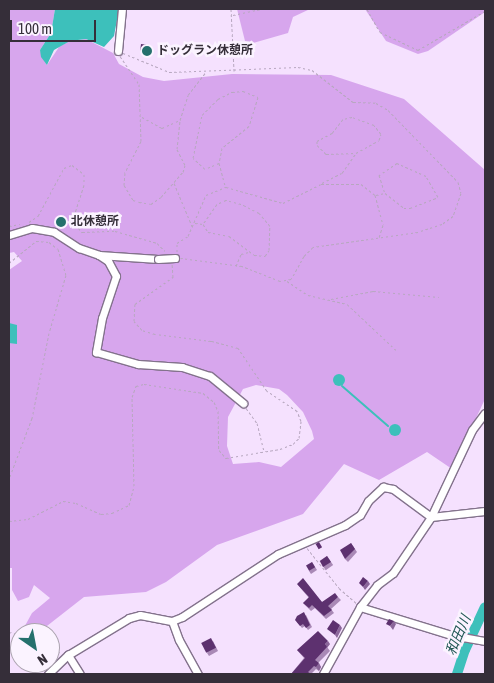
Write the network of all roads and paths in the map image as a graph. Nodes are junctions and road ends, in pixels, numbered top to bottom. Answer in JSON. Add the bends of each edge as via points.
{"nodes":[{"id":1,"x":122,"y":9,"type":"edge"},
{"id":2,"x":231,"y":9,"type":"edge"},
{"id":3,"x":262,"y":9,"type":"edge"},
{"id":4,"x":367,"y":9,"type":"edge"},
{"id":5,"x":485,"y":11,"type":"edge"},
{"id":6,"x":232,"y":15,"type":"junction"},
{"id":7,"x":118,"y":51,"type":"junction"},
{"id":8,"x":234,"y":71,"type":"junction"},
{"id":9,"x":206,"y":72,"type":"junction"},
{"id":10,"x":142,"y":117,"type":"junction"},
{"id":11,"x":180,"y":120,"type":"junction"},
{"id":12,"x":356,"y":152,"type":"junction"},
{"id":13,"x":218,"y":163,"type":"junction"},
{"id":14,"x":174,"y":182,"type":"junction"},
{"id":15,"x":321,"y":184,"type":"junction"},
{"id":16,"x":226,"y":187,"type":"junction"},
{"id":17,"x":385,"y":193,"type":"junction"},
{"id":18,"x":375,"y":195,"type":"junction"},
{"id":19,"x":194,"y":222,"type":"junction"},
{"id":20,"x":203,"y":224,"type":"junction"},
{"id":21,"x":192,"y":226,"type":"junction"},
{"id":22,"x":9,"y":235,"type":"edge"},
{"id":23,"x":379,"y":237,"type":"junction"},
{"id":24,"x":249,"y":252,"type":"junction"},
{"id":25,"x":99,"y":255,"type":"junction"},
{"id":26,"x":176,"y":258,"type":"junction"},
{"id":27,"x":9,"y":263,"type":"edge"},
{"id":28,"x":236,"y":266,"type":"junction"},
{"id":29,"x":286,"y":280,"type":"junction"},
{"id":30,"x":439,"y":297,"type":"dead end"},
{"id":31,"x":330,"y":300,"type":"junction"},
{"id":32,"x":396,"y":350,"type":"dead end"},
{"id":33,"x":243,"y":404,"type":"joint"},
{"id":34,"x":485,"y":413,"type":"edge"},
{"id":35,"x":264,"y":452,"type":"dead end"},
{"id":36,"x":9,"y":479,"type":"edge"},
{"id":37,"x":485,"y":511,"type":"edge"},
{"id":38,"x":431,"y":517,"type":"junction"},
{"id":39,"x":303,"y":543,"type":"junction"},
{"id":40,"x":360,"y":607,"type":"junction"},
{"id":41,"x":172,"y":621,"type":"junction"},
{"id":42,"x":485,"y":641,"type":"edge"},
{"id":43,"x":60,"y":652,"type":"edge"},
{"id":44,"x":67,"y":657,"type":"junction"},
{"id":45,"x":48,"y":674,"type":"edge"},
{"id":46,"x":80,"y":674,"type":"edge"},
{"id":47,"x":198,"y":674,"type":"edge"},
{"id":48,"x":323,"y":674,"type":"edge"}],
"edges":[{"from":1,"to":7,"type":"street"},
{"from":2,"to":6,"type":"path"},
{"from":3,"to":6,"type":"path"},
{"from":4,"to":5,"type":"path","via":[[380,32],[418,50]]},
{"from":6,"to":8,"type":"path"},
{"from":7,"to":9,"type":"path","via":[[169,72]]},
{"from":7,"to":10,"type":"path","via":[[139,84]]},
{"from":8,"to":9,"type":"path"},
{"from":8,"to":23,"type":"path","via":[[298,67],[312,70],[353,102],[376,103],[388,110],[458,182],[461,193],[457,206],[452,216],[442,224],[418,232]]},
{"from":9,"to":11,"type":"path","via":[[188,95]]},
{"from":10,"to":11,"type":"path","via":[[162,128]]},
{"from":10,"to":14,"type":"path","via":[[141,141],[125,173],[128,193],[133,200],[150,204]]},
{"from":11,"to":14,"type":"path","via":[[177,149],[185,165]]},
{"from":12,"to":12,"type":"path","via":[[380,140],[381,134],[366,121],[343,119],[332,133],[317,141],[326,154]]},
{"from":12,"to":15,"type":"path","via":[[342,172]]},
{"from":13,"to":13,"type":"path","via":[[222,148],[254,119],[258,97],[244,91],[232,92],[218,99],[202,115],[193,158],[205,169]]},
{"from":13,"to":16,"type":"path"},
{"from":14,"to":21,"type":"path"},
{"from":15,"to":16,"type":"path","via":[[283,203],[236,187]]},
{"from":15,"to":18,"type":"path","via":[[361,184]]},
{"from":16,"to":19,"type":"path","via":[[206,195]]},
{"from":17,"to":17,"type":"path","via":[[404,208],[438,197],[426,176],[397,162],[379,175]]},
{"from":17,"to":18,"type":"path"},
{"from":18,"to":23,"type":"path","via":[[383,225]]},
{"from":19,"to":20,"type":"path"},
{"from":19,"to":21,"type":"path"},
{"from":20,"to":24,"type":"path","via":[[208,232],[229,236]]},
{"from":20,"to":24,"type":"path","via":[[217,204],[226,200],[259,213],[270,226],[270,250],[260,258]]},
{"from":21,"to":26,"type":"path","via":[[188,236],[177,243]]},
{"from":22,"to":25,"type":"street","via":[[32,228],[54,232],[79,248]]},
{"from":23,"to":29,"type":"path","via":[[313,247],[291,279]]},
{"from":24,"to":28,"type":"path","via":[[241,254]]},
{"from":25,"to":26,"type":"street","bridge":true},
{"from":25,"to":33,"type":"street","via":[[108,261],[116,276],[102,318],[96,352],[138,364],[182,367],[210,376]]},
{"from":26,"to":28,"type":"path"},
{"from":27,"to":36,"type":"path","via":[[36,241],[49,242],[58,249],[66,275],[49,332],[32,418]]},
{"from":28,"to":29,"type":"path"},
{"from":29,"to":31,"type":"path","via":[[308,294]]},
{"from":30,"to":31,"type":"path","via":[[373,291]]},
{"from":31,"to":32,"type":"path","via":[[347,304]]},
{"from":33,"to":35,"type":"path","via":[[257,423]]},
{"from":34,"to":38,"type":"street","via":[[472,430]]},
{"from":37,"to":38,"type":"street"},
{"from":38,"to":39,"type":"street","via":[[387,486],[345,525]]},
{"from":38,"to":40,"type":"street","via":[[393,573],[377,585]]},
{"from":39,"to":40,"type":"path","via":[[339,588]]},
{"from":39,"to":41,"type":"street","via":[[278,554]]},
{"from":40,"to":42,"type":"street","via":[[451,635]]},
{"from":40,"to":48,"type":"street"},
{"from":41,"to":44,"type":"street","via":[[140,615],[129,618]]},
{"from":41,"to":47,"type":"street"},
{"from":43,"to":44,"type":"path"},
{"from":44,"to":45,"type":"street"},
{"from":44,"to":46,"type":"street"}]}
